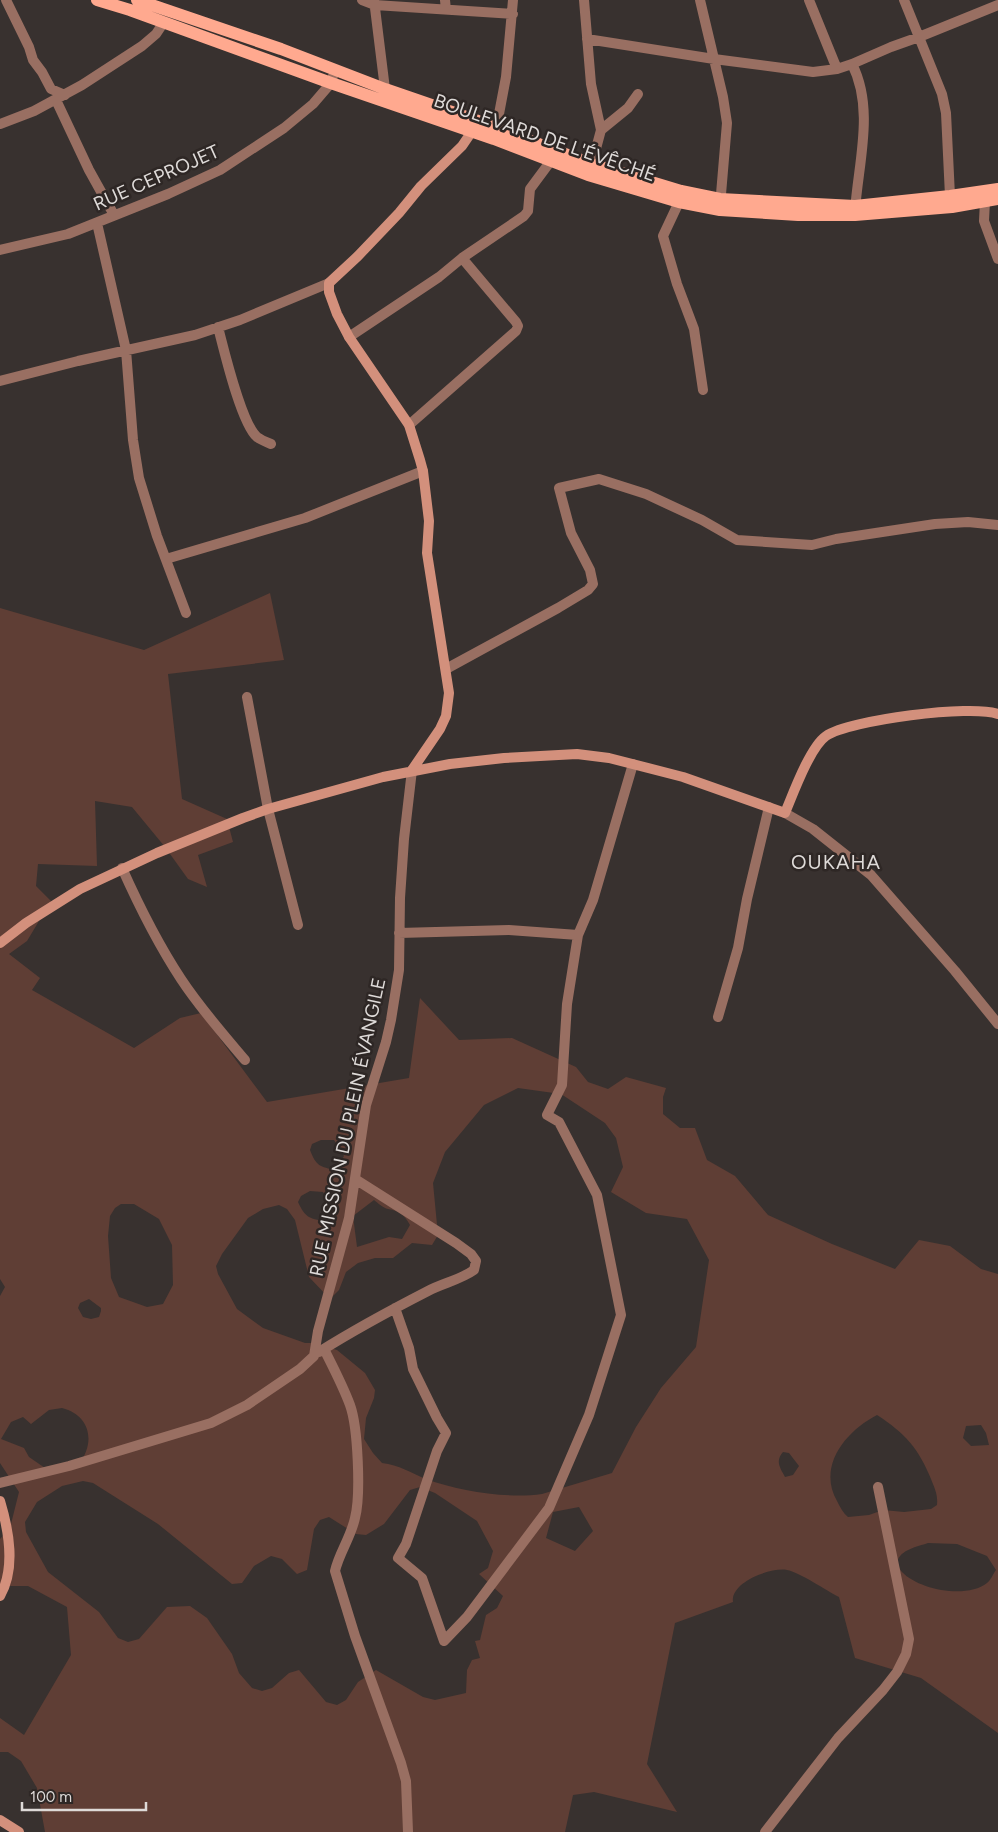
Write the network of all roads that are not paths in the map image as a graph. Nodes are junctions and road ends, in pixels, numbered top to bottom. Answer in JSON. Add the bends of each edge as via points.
{"nodes":[{"id":1,"x":6,"y":0,"type":"edge"},
{"id":2,"x":97,"y":0,"type":"edge"},
{"id":3,"x":137,"y":0,"type":"edge"},
{"id":4,"x":362,"y":0,"type":"edge"},
{"id":5,"x":513,"y":0,"type":"edge"},
{"id":6,"x":584,"y":0,"type":"edge"},
{"id":7,"x":700,"y":0,"type":"edge"},
{"id":8,"x":809,"y":0,"type":"edge"},
{"id":9,"x":904,"y":0,"type":"edge"},
{"id":10,"x":375,"y":2,"type":"edge"},
{"id":11,"x":445,"y":5,"type":"edge"},
{"id":12,"x":998,"y":5,"type":"edge"},
{"id":13,"x":513,"y":14,"type":"junction"},
{"id":14,"x":164,"y":22,"type":"junction"},
{"id":15,"x":920,"y":38,"type":"junction"},
{"id":16,"x":587,"y":39,"type":"junction"},
{"id":17,"x":714,"y":59,"type":"junction"},
{"id":18,"x":852,"y":64,"type":"junction"},
{"id":19,"x":837,"y":69,"type":"junction"},
{"id":20,"x":335,"y":70,"type":"junction"},
{"id":21,"x":331,"y":83,"type":"junction"},
{"id":22,"x":386,"y":89,"type":"junction"},
{"id":23,"x":638,"y":94,"type":"dead end"},
{"id":24,"x":61,"y":97,"type":"junction"},
{"id":25,"x":0,"y":124,"type":"edge"},
{"id":26,"x":475,"y":126,"type":"junction"},
{"id":27,"x":601,"y":130,"type":"junction"},
{"id":28,"x":495,"y":134,"type":"junction"},
{"id":29,"x":550,"y":162,"type":"junction"},
{"id":30,"x":590,"y":170,"type":"junction"},
{"id":31,"x":998,"y":189,"type":"edge"},
{"id":32,"x":950,"y":196,"type":"junction"},
{"id":33,"x":998,"y":199,"type":"edge"},
{"id":34,"x":985,"y":201,"type":"junction"},
{"id":35,"x":679,"y":202,"type":"junction"},
{"id":36,"x":720,"y":205,"type":"junction"},
{"id":37,"x":855,"y":210,"type":"junction"},
{"id":38,"x":114,"y":215,"type":"junction"},
{"id":39,"x":97,"y":223,"type":"junction"},
{"id":40,"x":0,"y":250,"type":"edge"},
{"id":41,"x":462,"y":258,"type":"junction"},
{"id":42,"x":998,"y":259,"type":"edge"},
{"id":43,"x":329,"y":283,"type":"junction"},
{"id":44,"x":218,"y":327,"type":"junction"},
{"id":45,"x":349,"y":337,"type":"junction"},
{"id":46,"x":126,"y":350,"type":"junction"},
{"id":47,"x":0,"y":381,"type":"edge"},
{"id":48,"x":703,"y":390,"type":"dead end"},
{"id":49,"x":410,"y":425,"type":"junction"},
{"id":50,"x":271,"y":444,"type":"dead end"},
{"id":51,"x":423,"y":471,"type":"junction"},
{"id":52,"x":998,"y":525,"type":"edge"},
{"id":53,"x":166,"y":559,"type":"junction"},
{"id":54,"x":186,"y":613,"type":"dead end"},
{"id":55,"x":446,"y":669,"type":"junction"},
{"id":56,"x":247,"y":697,"type":"dead end"},
{"id":57,"x":998,"y":714,"type":"edge"},
{"id":58,"x":633,"y":764,"type":"junction"},
{"id":59,"x":412,"y":770,"type":"junction"},
{"id":60,"x":770,"y":807,"type":"junction"},
{"id":61,"x":268,"y":809,"type":"junction"},
{"id":62,"x":785,"y":813,"type":"junction"},
{"id":63,"x":122,"y":868,"type":"junction"},
{"id":64,"x":298,"y":925,"type":"dead end"},
{"id":65,"x":399,"y":932,"type":"junction"},
{"id":66,"x":578,"y":935,"type":"junction"},
{"id":67,"x":0,"y":943,"type":"edge"},
{"id":68,"x":718,"y":1017,"type":"dead end"},
{"id":69,"x":998,"y":1024,"type":"edge"},
{"id":70,"x":245,"y":1060,"type":"dead end"},
{"id":71,"x":354,"y":1179,"type":"junction"},
{"id":72,"x":394,"y":1308,"type":"junction"},
{"id":73,"x":324,"y":1349,"type":"junction"},
{"id":74,"x":314,"y":1356,"type":"junction"},
{"id":75,"x":0,"y":1483,"type":"edge"},
{"id":76,"x":878,"y":1487,"type":"dead end"},
{"id":77,"x":0,"y":1501,"type":"edge"},
{"id":78,"x":0,"y":1596,"type":"edge"},
{"id":79,"x":0,"y":1820,"type":"edge"},
{"id":80,"x":19,"y":1832,"type":"edge"},
{"id":81,"x":408,"y":1832,"type":"edge"},
{"id":82,"x":765,"y":1832,"type":"edge"}],
"edges":[{"from":1,"to":24,"type":"street","via":[[33,60],[51,89]]},
{"from":2,"to":14,"type":"main road","name":"BOULEVARD DE L'ÉVÊCHÉ"},
{"from":3,"to":20,"type":"main road","name":"BOULEVARD DE L'ÉVÊCHÉ"},
{"from":4,"to":10,"type":"street"},
{"from":5,"to":13,"type":"street"},
{"from":6,"to":16,"type":"street"},
{"from":7,"to":17,"type":"street"},
{"from":8,"to":19,"type":"street"},
{"from":9,"to":15,"type":"street"},
{"from":10,"to":11,"type":"street"},
{"from":10,"to":22,"type":"street"},
{"from":11,"to":13,"type":"street"},
{"from":12,"to":15,"type":"street"},
{"from":13,"to":28,"type":"street"},
{"from":14,"to":21,"type":"main road","name":"BOULEVARD DE L'ÉVÊCHÉ"},
{"from":14,"to":24,"type":"street","via":[[142,46]]},
{"from":15,"to":18,"type":"street"},
{"from":15,"to":32,"type":"street","via":[[946,113]]},
{"from":16,"to":17,"type":"street"},
{"from":16,"to":27,"type":"street","via":[[591,84]]},
{"from":17,"to":19,"type":"street","via":[[813,72]]},
{"from":17,"to":36,"type":"street","via":[[727,124]]},
{"from":18,"to":19,"type":"street"},
{"from":18,"to":37,"type":"street","via":[[863,104]]},
{"from":20,"to":21,"type":"street"},
{"from":20,"to":22,"type":"main road","name":"BOULEVARD DE L'ÉVÊCHÉ"},
{"from":21,"to":26,"type":"main road","name":"BOULEVARD DE L'ÉVÊCHÉ"},
{"from":21,"to":38,"type":"street","name":"RUE CEPROJET","via":[[313,104],[284,128],[220,170]]},
{"from":22,"to":26,"type":"main road","name":"BOULEVARD DE L'ÉVÊCHÉ"},
{"from":23,"to":27,"type":"street","via":[[628,108]]},
{"from":24,"to":25,"type":"street"},
{"from":24,"to":38,"type":"street","via":[[89,170]]},
{"from":26,"to":28,"type":"main road","name":"BOULEVARD DE L'ÉVÊCHÉ"},
{"from":26,"to":43,"type":"street","via":[[462,146]]},
{"from":27,"to":30,"type":"street"},
{"from":28,"to":29,"type":"main road","name":"BOULEVARD DE L'ÉVÊCHÉ"},
{"from":28,"to":30,"type":"main road","name":"BOULEVARD DE L'ÉVÊCHÉ"},
{"from":29,"to":30,"type":"main road","name":"BOULEVARD DE L'ÉVÊCHÉ"},
{"from":29,"to":41,"type":"street","via":[[530,190],[528,211],[524,216]]},
{"from":30,"to":35,"type":"main road","name":"BOULEVARD DE L'ÉVÊCHÉ"},
{"from":30,"to":36,"type":"main road","name":"BOULEVARD DE L'ÉVÊCHÉ","via":[[681,191]]},
{"from":31,"to":32,"type":"main road","name":"BOULEVARD DE L'ÉVÊCHÉ"},
{"from":32,"to":37,"type":"main road","name":"BOULEVARD DE L'ÉVÊCHÉ"},
{"from":33,"to":34,"type":"main road","name":"BOULEVARD DE L'ÉVÊCHÉ"},
{"from":34,"to":37,"type":"main road","name":"BOULEVARD DE L'ÉVÊCHÉ","via":[[952,207]]},
{"from":34,"to":42,"type":"street","via":[[984,221]]},
{"from":35,"to":36,"type":"main road","name":"BOULEVARD DE L'ÉVÊCHÉ"},
{"from":35,"to":48,"type":"street","via":[[663,236],[694,329]]},
{"from":36,"to":37,"type":"main road","name":"BOULEVARD DE L'ÉVÊCHÉ","via":[[798,216]]},
{"from":38,"to":39,"type":"street","name":"RUE CEPROJET"},
{"from":39,"to":40,"type":"street","name":"RUE CEPROJET","via":[[68,234]]},
{"from":39,"to":46,"type":"street"},
{"from":41,"to":45,"type":"street","via":[[440,277]]},
{"from":41,"to":49,"type":"street","via":[[518,326]]},
{"from":43,"to":44,"type":"street"},
{"from":43,"to":45,"type":"street","name":"RUE MISSION DU PLEIN ÉVANGILE"},
{"from":44,"to":46,"type":"street"},
{"from":44,"to":50,"type":"street","via":[[250,429]]},
{"from":45,"to":49,"type":"street","name":"RUE MISSION DU PLEIN ÉVANGILE"},
{"from":46,"to":47,"type":"street"},
{"from":46,"to":53,"type":"street","via":[[133,440],[140,478]]},
{"from":49,"to":51,"type":"street","name":"RUE MISSION DU PLEIN ÉVANGILE"},
{"from":51,"to":53,"type":"street","via":[[306,518]]},
{"from":51,"to":55,"type":"street","name":"RUE MISSION DU PLEIN ÉVANGILE","via":[[429,521],[427,553]]},
{"from":52,"to":55,"type":"street","via":[[968,522],[935,524],[812,545],[737,540],[646,494],[599,479],[559,488],[571,533],[590,570],[593,584],[558,608]]},
{"from":53,"to":54,"type":"street"},
{"from":55,"to":59,"type":"street","name":"RUE MISSION DU PLEIN ÉVANGILE","via":[[449,693],[446,716]]},
{"from":56,"to":61,"type":"street"},
{"from":57,"to":62,"type":"street","via":[[949,711],[874,721],[826,736],[815,748]]},
{"from":58,"to":59,"type":"street","via":[[577,754],[504,758]]},
{"from":58,"to":60,"type":"street"},
{"from":58,"to":66,"type":"street","via":[[593,900]]},
{"from":59,"to":61,"type":"street"},
{"from":59,"to":65,"type":"street","name":"RUE MISSION DU PLEIN ÉVANGILE"},
{"from":60,"to":62,"type":"street"},
{"from":60,"to":68,"type":"street","via":[[738,948]]},
{"from":61,"to":63,"type":"street"},
{"from":61,"to":64,"type":"street"},
{"from":62,"to":69,"type":"street","via":[[813,830],[871,875]]},
{"from":63,"to":67,"type":"street","via":[[80,889]]},
{"from":63,"to":70,"type":"street","via":[[143,913],[181,979]]},
{"from":65,"to":66,"type":"street","via":[[509,930]]},
{"from":65,"to":71,"type":"street","name":"RUE MISSION DU PLEIN ÉVANGILE","via":[[399,970],[391,1020],[366,1105]]},
{"from":66,"to":72,"type":"street","via":[[567,1004],[562,1085],[547,1114],[559,1122],[597,1195],[620,1315],[589,1415],[549,1508],[467,1617],[444,1641],[422,1578],[398,1558],[446,1433],[413,1369]]},
{"from":71,"to":72,"type":"street","via":[[456,1243],[476,1261],[474,1270],[466,1275]]},
{"from":71,"to":74,"type":"street","name":"RUE MISSION DU PLEIN ÉVANGILE","via":[[349,1218]]},
{"from":72,"to":73,"type":"street"},
{"from":73,"to":74,"type":"street"},
{"from":73,"to":81,"type":"street","via":[[350,1405],[355,1426],[358,1495],[355,1518],[335,1571],[354,1636],[401,1763],[406,1782]]},
{"from":74,"to":75,"type":"street","via":[[247,1405],[211,1423],[69,1466]]},
{"from":76,"to":82,"type":"street","via":[[908,1638],[906,1654],[883,1690],[838,1738]]},
{"from":77,"to":78,"type":"street","via":[[10,1555]]},
{"from":79,"to":80,"type":"street"}]}
